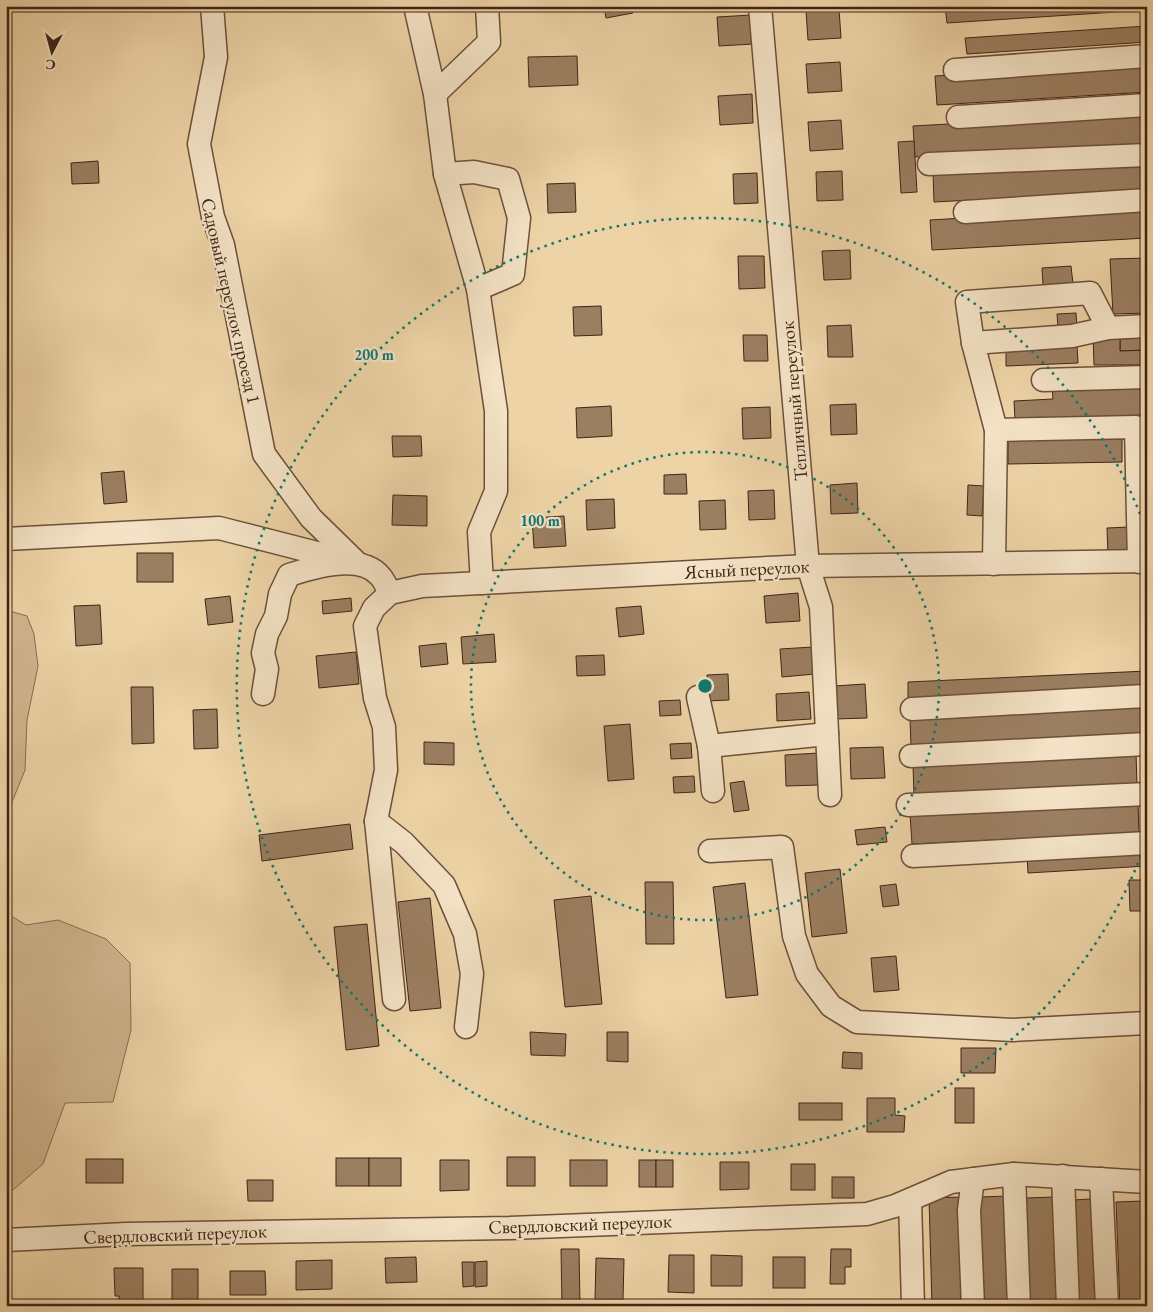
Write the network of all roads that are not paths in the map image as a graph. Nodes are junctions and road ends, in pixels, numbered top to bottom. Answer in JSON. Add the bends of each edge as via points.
{"nodes":[{"id":1,"x":212,"y":6,"type":"edge"},
{"id":2,"x":415,"y":6,"type":"edge"},
{"id":3,"x":487,"y":6,"type":"edge"},
{"id":4,"x":760,"y":6,"type":"edge"},
{"id":5,"x":1147,"y":56,"type":"edge"},
{"id":6,"x":955,"y":70,"type":"dead end"},
{"id":7,"x":435,"y":94,"type":"junction"},
{"id":8,"x":1147,"y":105,"type":"edge"},
{"id":9,"x":958,"y":117,"type":"dead end"},
{"id":10,"x":1147,"y":155,"type":"edge"},
{"id":11,"x":929,"y":164,"type":"dead end"},
{"id":12,"x":445,"y":174,"type":"junction"},
{"id":13,"x":1147,"y":200,"type":"edge"},
{"id":14,"x":965,"y":212,"type":"dead end"},
{"id":15,"x":478,"y":289,"type":"junction"},
{"id":16,"x":1147,"y":326,"type":"edge"},
{"id":17,"x":1108,"y":328,"type":"junction"},
{"id":18,"x":973,"y":343,"type":"junction"},
{"id":19,"x":1147,"y":377,"type":"edge"},
{"id":20,"x":1043,"y":380,"type":"dead end"},
{"id":21,"x":1141,"y":427,"type":"edge"},
{"id":22,"x":996,"y":430,"type":"junction"},
{"id":23,"x":6,"y":539,"type":"edge"},
{"id":24,"x":1143,"y":562,"type":"edge"},
{"id":25,"x":357,"y":563,"type":"junction"},
{"id":26,"x":994,"y":564,"type":"junction"},
{"id":27,"x":808,"y":566,"type":"junction"},
{"id":28,"x":482,"y":583,"type":"junction"},
{"id":29,"x":390,"y":593,"type":"junction"},
{"id":30,"x":263,"y":694,"type":"dead end"},
{"id":31,"x":698,"y":697,"type":"dead end"},
{"id":32,"x":1147,"y":698,"type":"edge"},
{"id":33,"x":912,"y":709,"type":"dead end"},
{"id":34,"x":827,"y":734,"type":"junction"},
{"id":35,"x":1147,"y":744,"type":"edge"},
{"id":36,"x":709,"y":746,"type":"junction"},
{"id":37,"x":911,"y":756,"type":"dead end"},
{"id":38,"x":713,"y":791,"type":"dead end"},
{"id":39,"x":1147,"y":794,"type":"edge"},
{"id":40,"x":830,"y":795,"type":"dead end"},
{"id":41,"x":908,"y":804,"type":"dead end"},
{"id":42,"x":376,"y":821,"type":"junction"},
{"id":43,"x":1147,"y":843,"type":"edge"},
{"id":44,"x":710,"y":851,"type":"dead end"},
{"id":45,"x":913,"y":856,"type":"dead end"},
{"id":46,"x":394,"y":999,"type":"dead end"},
{"id":47,"x":1147,"y":1023,"type":"edge"},
{"id":48,"x":466,"y":1026,"type":"dead end"},
{"id":49,"x":1014,"y":1174,"type":"junction"},
{"id":50,"x":1063,"y":1176,"type":"junction"},
{"id":51,"x":973,"y":1179,"type":"junction"},
{"id":52,"x":1101,"y":1179,"type":"junction"},
{"id":53,"x":1147,"y":1182,"type":"edge"},
{"id":54,"x":910,"y":1200,"type":"junction"},
{"id":55,"x":6,"y":1240,"type":"edge"},
{"id":56,"x":913,"y":1306,"type":"edge"},
{"id":57,"x":973,"y":1306,"type":"edge"},
{"id":58,"x":1019,"y":1306,"type":"edge"},
{"id":59,"x":1068,"y":1306,"type":"edge"},
{"id":60,"x":1107,"y":1306,"type":"edge"}],
"edges":[{"from":1,"to":25,"type":"street","name":"Садовый переулок проезд 1","via":[[216,57],[199,144],[213,217],[223,245],[264,454],[311,518]]},
{"from":2,"to":7,"type":"street"},
{"from":3,"to":7,"type":"street","via":[[490,42]]},
{"from":4,"to":27,"type":"street","name":"Тепличный переулок"},
{"from":5,"to":6,"type":"street"},
{"from":7,"to":12,"type":"street"},
{"from":8,"to":9,"type":"street"},
{"from":10,"to":11,"type":"street"},
{"from":12,"to":15,"type":"street"},
{"from":12,"to":15,"type":"street","via":[[474,172],[508,179],[519,218],[513,274]]},
{"from":13,"to":14,"type":"street"},
{"from":15,"to":28,"type":"street","via":[[496,411],[496,491],[479,532]]},
{"from":16,"to":17,"type":"street"},
{"from":17,"to":18,"type":"street","via":[[1072,336]]},
{"from":17,"to":18,"type":"street","via":[[1090,293],[967,302]]},
{"from":18,"to":22,"type":"street"},
{"from":19,"to":20,"type":"street"},
{"from":21,"to":22,"type":"street"},
{"from":21,"to":24,"type":"street"},
{"from":22,"to":26,"type":"street"},
{"from":23,"to":25,"type":"street","via":[[218,528]]},
{"from":24,"to":26,"type":"street","name":"Ясный переулок"},
{"from":25,"to":29,"type":"street","via":[[379,574]]},
{"from":25,"to":30,"type":"street","via":[[314,566],[289,574],[280,594],[276,616],[266,634],[262,653],[267,669]]},
{"from":26,"to":27,"type":"street","name":"Ясный переулок"},
{"from":27,"to":28,"type":"street","name":"Ясный переулок"},
{"from":27,"to":34,"type":"street","name":"Тепличный переулок","via":[[821,607]]},
{"from":28,"to":29,"type":"street","name":"Ясный переулок","via":[[422,586]]},
{"from":29,"to":42,"type":"street","via":[[374,608],[364,626],[375,698],[384,727],[386,770]]},
{"from":31,"to":36,"type":"street"},
{"from":32,"to":33,"type":"street"},
{"from":34,"to":36,"type":"street"},
{"from":34,"to":40,"type":"street","name":"Тепличный переулок"},
{"from":35,"to":37,"type":"street"},
{"from":36,"to":38,"type":"street"},
{"from":39,"to":41,"type":"street"},
{"from":42,"to":46,"type":"street"},
{"from":42,"to":48,"type":"street","via":[[404,842],[444,885],[465,934],[472,974]]},
{"from":43,"to":45,"type":"street"},
{"from":44,"to":47,"type":"street","via":[[782,847],[794,936],[807,974],[832,1006],[857,1022],[1013,1030]]},
{"from":49,"to":50,"type":"street","name":"Свердловский переулок"},
{"from":49,"to":51,"type":"street","name":"Свердловский переулок"},
{"from":49,"to":58,"type":"street"},
{"from":50,"to":52,"type":"street","name":"Свердловский переулок"},
{"from":50,"to":59,"type":"street"},
{"from":51,"to":54,"type":"street","name":"Свердловский переулок","via":[[951,1182]]},
{"from":51,"to":57,"type":"street","via":[[969,1210]]},
{"from":52,"to":53,"type":"street","name":"Свердловский переулок"},
{"from":52,"to":60,"type":"street"},
{"from":54,"to":55,"type":"street","name":"Свердловский переулок","via":[[868,1214],[510,1228],[145,1234]]},
{"from":54,"to":56,"type":"street"}]}
